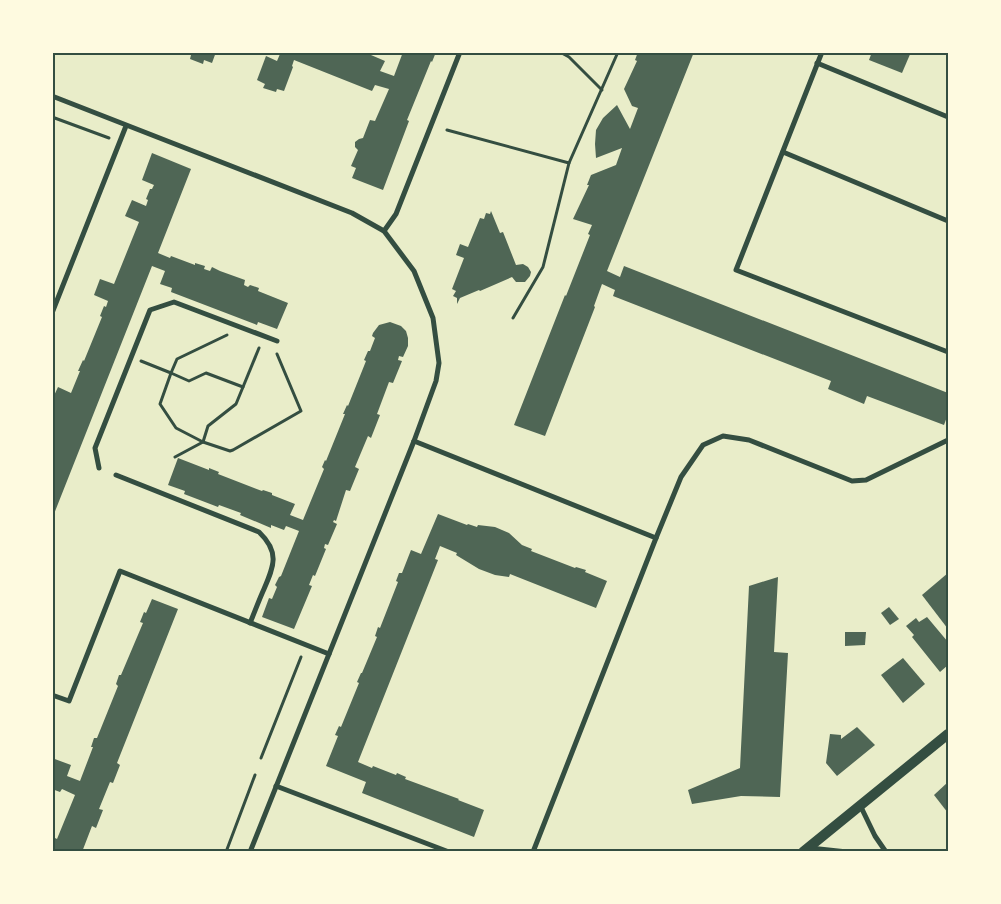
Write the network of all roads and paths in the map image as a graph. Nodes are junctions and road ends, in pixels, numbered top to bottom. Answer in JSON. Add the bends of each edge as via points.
{"nodes":[{"id":1,"x":460,"y":52,"type":"edge"},
{"id":2,"x":560,"y":52,"type":"edge"},
{"id":3,"x":618,"y":52,"type":"edge"},
{"id":4,"x":822,"y":52,"type":"edge"},
{"id":5,"x":818,"y":64,"type":"junction"},
{"id":6,"x":602,"y":90,"type":"junction"},
{"id":7,"x":52,"y":96,"type":"edge"},
{"id":8,"x":52,"y":116,"type":"edge"},
{"id":9,"x":948,"y":117,"type":"edge"},
{"id":10,"x":126,"y":126,"type":"junction"},
{"id":11,"x":447,"y":130,"type":"dead end"},
{"id":12,"x":110,"y":138,"type":"dead end"},
{"id":13,"x":783,"y":152,"type":"junction"},
{"id":14,"x":569,"y":163,"type":"junction"},
{"id":15,"x":948,"y":221,"type":"edge"},
{"id":16,"x":384,"y":231,"type":"junction"},
{"id":17,"x":52,"y":313,"type":"edge"},
{"id":18,"x":513,"y":318,"type":"dead end"},
{"id":19,"x":243,"y":328,"type":"junction"},
{"id":20,"x":227,"y":335,"type":"junction"},
{"id":21,"x":264,"y":336,"type":"junction"},
{"id":22,"x":235,"y":338,"type":"dead end"},
{"id":23,"x":277,"y":341,"type":"dead end"},
{"id":24,"x":251,"y":344,"type":"dead end"},
{"id":25,"x":260,"y":348,"type":"junction"},
{"id":26,"x":268,"y":351,"type":"dead end"},
{"id":27,"x":948,"y":352,"type":"edge"},
{"id":28,"x":131,"y":357,"type":"junction"},
{"id":29,"x":171,"y":374,"type":"junction"},
{"id":30,"x":243,"y":387,"type":"junction"},
{"id":31,"x":948,"y":440,"type":"edge"},
{"id":32,"x":414,"y":441,"type":"junction"},
{"id":33,"x":203,"y":442,"type":"junction"},
{"id":34,"x":175,"y":457,"type":"dead end"},
{"id":35,"x":100,"y":468,"type":"dead end"},
{"id":36,"x":116,"y":475,"type":"dead end"},
{"id":37,"x":656,"y":538,"type":"junction"},
{"id":38,"x":250,"y":622,"type":"junction"},
{"id":39,"x":329,"y":654,"type":"junction"},
{"id":40,"x":302,"y":655,"type":"dead end"},
{"id":41,"x":52,"y":695,"type":"edge"},
{"id":42,"x":948,"y":734,"type":"edge"},
{"id":43,"x":261,"y":758,"type":"dead end"},
{"id":44,"x":254,"y":775,"type":"dead end"},
{"id":45,"x":276,"y":786,"type":"junction"},
{"id":46,"x":860,"y":805,"type":"junction"},
{"id":47,"x":805,"y":850,"type":"edge"},
{"id":48,"x":226,"y":852,"type":"edge"},
{"id":49,"x":250,"y":852,"type":"edge"},
{"id":50,"x":449,"y":852,"type":"edge"},
{"id":51,"x":533,"y":852,"type":"edge"},
{"id":52,"x":847,"y":852,"type":"edge"},
{"id":53,"x":886,"y":852,"type":"edge"}],
"edges":[{"from":1,"to":16,"type":"street","via":[[396,214]]},
{"from":2,"to":6,"type":"path"},
{"from":3,"to":6,"type":"path"},
{"from":4,"to":5,"type":"street"},
{"from":5,"to":9,"type":"street"},
{"from":5,"to":13,"type":"street"},
{"from":6,"to":14,"type":"path"},
{"from":7,"to":10,"type":"street"},
{"from":8,"to":12,"type":"path"},
{"from":10,"to":16,"type":"street","via":[[352,213]]},
{"from":10,"to":17,"type":"street"},
{"from":11,"to":14,"type":"path"},
{"from":13,"to":15,"type":"street"},
{"from":13,"to":27,"type":"street","via":[[736,270]]},
{"from":14,"to":18,"type":"path","via":[[543,267]]},
{"from":16,"to":32,"type":"street","via":[[414,271],[433,318],[439,363],[436,381]]},
{"from":19,"to":20,"type":"path"},
{"from":19,"to":21,"type":"street"},
{"from":19,"to":28,"type":"street","via":[[174,302],[150,310]]},
{"from":20,"to":22,"type":"path"},
{"from":20,"to":29,"type":"path","via":[[177,359]]},
{"from":21,"to":23,"type":"street"},
{"from":21,"to":25,"type":"path"},
{"from":24,"to":25,"type":"path"},
{"from":25,"to":30,"type":"path"},
{"from":26,"to":33,"type":"path","via":[[277,354],[301,411],[230,451]]},
{"from":28,"to":29,"type":"path"},
{"from":28,"to":35,"type":"street","via":[[95,448]]},
{"from":29,"to":30,"type":"path","via":[[188,381],[206,373]]},
{"from":29,"to":33,"type":"path","via":[[160,404],[176,428]]},
{"from":30,"to":33,"type":"path","via":[[236,404],[208,426]]},
{"from":31,"to":37,"type":"street","via":[[866,480],[852,481],[749,440],[723,436],[703,445],[681,477]]},
{"from":32,"to":37,"type":"street"},
{"from":32,"to":39,"type":"street"},
{"from":33,"to":34,"type":"path"},
{"from":36,"to":38,"type":"street","via":[[259,532],[268,541],[274,566]]},
{"from":37,"to":51,"type":"street"},
{"from":38,"to":39,"type":"street"},
{"from":38,"to":41,"type":"street","via":[[120,571],[69,701]]},
{"from":39,"to":45,"type":"street"},
{"from":40,"to":43,"type":"path"},
{"from":42,"to":46,"type":"main road"},
{"from":44,"to":48,"type":"path"},
{"from":45,"to":49,"type":"street"},
{"from":45,"to":50,"type":"street"},
{"from":46,"to":47,"type":"main road"},
{"from":46,"to":53,"type":"street"},
{"from":47,"to":52,"type":"street"}]}
